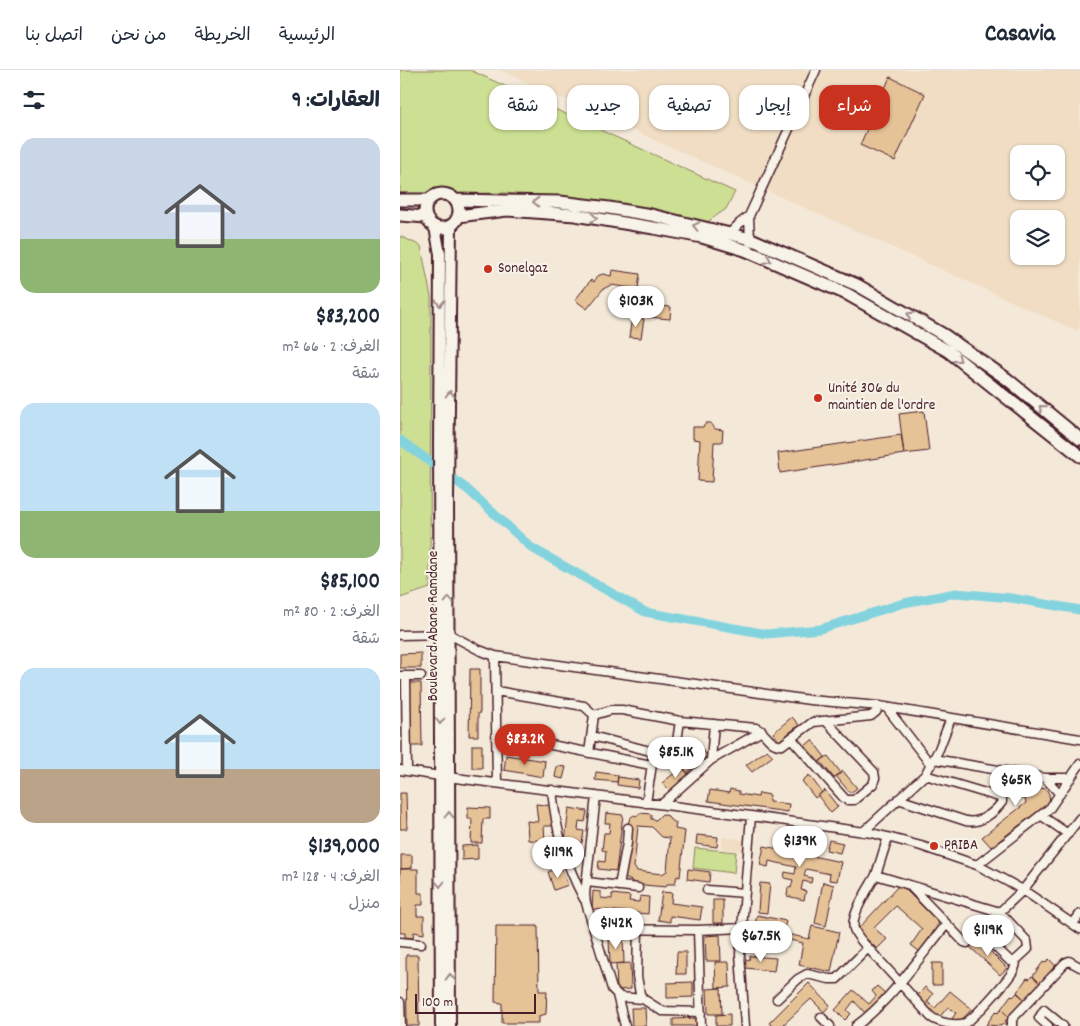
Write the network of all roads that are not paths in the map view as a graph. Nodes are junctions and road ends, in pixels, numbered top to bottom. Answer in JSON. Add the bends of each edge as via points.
{"nodes":[{"id":1,"x":816,"y":70,"type":"edge"},
{"id":2,"x":400,"y":200,"type":"edge"},
{"id":3,"x":428,"y":200,"type":"junction"},
{"id":4,"x":455,"y":200,"type":"junction"},
{"id":5,"x":400,"y":215,"type":"edge"},
{"id":6,"x":749,"y":216,"type":"junction"},
{"id":7,"x":426,"y":217,"type":"junction"},
{"id":8,"x":454,"y":221,"type":"junction"},
{"id":9,"x":435,"y":227,"type":"junction"},
{"id":10,"x":726,"y":238,"type":"junction"},
{"id":11,"x":751,"y":239,"type":"junction"},
{"id":12,"x":747,"y":251,"type":"junction"},
{"id":13,"x":1080,"y":440,"type":"edge"},
{"id":14,"x":444,"y":444,"type":"junction"},
{"id":15,"x":1080,"y":456,"type":"edge"},
{"id":16,"x":444,"y":634,"type":"junction"},
{"id":17,"x":400,"y":635,"type":"edge"},
{"id":18,"x":495,"y":656,"type":"junction"},
{"id":19,"x":403,"y":676,"type":"edge"},
{"id":20,"x":421,"y":676,"type":"dead end"},
{"id":21,"x":496,"y":692,"type":"junction"},
{"id":22,"x":882,"y":707,"type":"junction"},
{"id":23,"x":594,"y":715,"type":"junction"},
{"id":24,"x":951,"y":718,"type":"junction"},
{"id":25,"x":680,"y":721,"type":"junction"},
{"id":26,"x":826,"y":721,"type":"junction"},
{"id":27,"x":714,"y":724,"type":"junction"},
{"id":28,"x":403,"y":725,"type":"edge"},
{"id":29,"x":762,"y":731,"type":"junction"},
{"id":30,"x":496,"y":734,"type":"junction"},
{"id":31,"x":592,"y":736,"type":"junction"},
{"id":32,"x":791,"y":738,"type":"junction"},
{"id":33,"x":1080,"y":739,"type":"edge"},
{"id":34,"x":654,"y":752,"type":"junction"},
{"id":35,"x":590,"y":753,"type":"junction"},
{"id":36,"x":712,"y":760,"type":"junction"},
{"id":37,"x":933,"y":762,"type":"junction"},
{"id":38,"x":1080,"y":764,"type":"edge"},
{"id":39,"x":651,"y":765,"type":"junction"},
{"id":40,"x":404,"y":770,"type":"edge"},
{"id":41,"x":925,"y":775,"type":"junction"},
{"id":42,"x":444,"y":776,"type":"junction"},
{"id":43,"x":1045,"y":778,"type":"junction"},
{"id":44,"x":1071,"y":778,"type":"junction"},
{"id":45,"x":497,"y":783,"type":"junction"},
{"id":46,"x":552,"y":790,"type":"junction"},
{"id":47,"x":1060,"y":794,"type":"junction"},
{"id":48,"x":596,"y":796,"type":"junction"},
{"id":49,"x":898,"y":799,"type":"junction"},
{"id":50,"x":646,"y":803,"type":"junction"},
{"id":51,"x":662,"y":804,"type":"junction"},
{"id":52,"x":751,"y":816,"type":"junction"},
{"id":53,"x":1042,"y":816,"type":"junction"},
{"id":54,"x":1080,"y":818,"type":"edge"},
{"id":55,"x":628,"y":828,"type":"dead end"},
{"id":56,"x":1077,"y":829,"type":"edge"},
{"id":57,"x":863,"y":832,"type":"junction"},
{"id":58,"x":1068,"y":834,"type":"junction"},
{"id":59,"x":888,"y":837,"type":"junction"},
{"id":60,"x":976,"y":865,"type":"junction"},
{"id":61,"x":876,"y":875,"type":"junction"},
{"id":62,"x":587,"y":882,"type":"junction"},
{"id":63,"x":619,"y":886,"type":"junction"},
{"id":64,"x":911,"y":887,"type":"junction"},
{"id":65,"x":638,"y":888,"type":"dead end"},
{"id":66,"x":707,"y":890,"type":"dead end"},
{"id":67,"x":1023,"y":890,"type":"junction"},
{"id":68,"x":745,"y":893,"type":"junction"},
{"id":69,"x":586,"y":903,"type":"junction"},
{"id":70,"x":1000,"y":912,"type":"junction"},
{"id":71,"x":1080,"y":914,"type":"edge"},
{"id":72,"x":946,"y":925,"type":"junction"},
{"id":73,"x":1077,"y":926,"type":"edge"},
{"id":74,"x":638,"y":928,"type":"junction"},
{"id":75,"x":743,"y":928,"type":"junction"},
{"id":76,"x":594,"y":929,"type":"junction"},
{"id":77,"x":698,"y":930,"type":"junction"},
{"id":78,"x":980,"y":932,"type":"junction"},
{"id":79,"x":400,"y":942,"type":"edge"},
{"id":80,"x":422,"y":944,"type":"dead end"},
{"id":81,"x":868,"y":948,"type":"junction"},
{"id":82,"x":1016,"y":960,"type":"junction"},
{"id":83,"x":1080,"y":967,"type":"edge"},
{"id":84,"x":899,"y":984,"type":"junction"},
{"id":85,"x":618,"y":995,"type":"junction"},
{"id":86,"x":643,"y":999,"type":"junction"},
{"id":87,"x":777,"y":999,"type":"dead end"},
{"id":88,"x":400,"y":1002,"type":"edge"},
{"id":89,"x":701,"y":1012,"type":"junction"},
{"id":90,"x":821,"y":1017,"type":"dead end"},
{"id":91,"x":861,"y":1025,"type":"edge"},
{"id":92,"x":962,"y":1025,"type":"edge"},
{"id":93,"x":401,"y":1026,"type":"edge"},
{"id":94,"x":441,"y":1026,"type":"edge"},
{"id":95,"x":450,"y":1026,"type":"edge"},
{"id":96,"x":625,"y":1026,"type":"edge"},
{"id":97,"x":701,"y":1026,"type":"edge"},
{"id":98,"x":746,"y":1026,"type":"edge"},
{"id":99,"x":830,"y":1026,"type":"edge"},
{"id":100,"x":1012,"y":1026,"type":"edge"},
{"id":101,"x":1048,"y":1026,"type":"edge"},
{"id":102,"x":1063,"y":1026,"type":"edge"}],
"edges":[{"from":1,"to":6,"type":"street"},
{"from":2,"to":3,"type":"highway"},
{"from":3,"to":4,"type":"highway","via":[[443,194]]},
{"from":3,"to":7,"type":"highway"},
{"from":4,"to":8,"type":"highway","via":[[458,205]]},
{"from":10,"to":4,"type":"highway","one_way":true,"via":[[651,215],[600,206]]},
{"from":5,"to":7,"type":"highway"},
{"from":6,"to":10,"type":"street"},
{"from":6,"to":11,"type":"street"},
{"from":7,"to":9,"type":"highway"},
{"from":8,"to":9,"type":"highway","via":[[441,228]]},
{"from":8,"to":10,"type":"highway","one_way":true,"via":[[507,210],[540,212]]},
{"from":14,"to":8,"type":"main road","name":"Boulevard Abane Ramdane","one_way":true,"via":[[450,420]]},
{"from":9,"to":14,"type":"main road","name":"Boulevard Abane Ramdane","one_way":true,"via":[[440,254]]},
{"from":10,"to":11,"type":"highway"},
{"from":10,"to":12,"type":"highway"},
{"from":11,"to":12,"type":"street"},
{"from":13,"to":11,"type":"highway","one_way":true,"via":[[1007,379],[944,335],[857,285]]},
{"from":12,"to":15,"type":"highway","one_way":true,"via":[[847,294],[948,351]]},
{"from":14,"to":16,"type":"main road","name":"Boulevard Abane Ramdane"},
{"from":16,"to":17,"type":"street"},
{"from":16,"to":18,"type":"street"},
{"from":16,"to":42,"type":"main road","name":"Boulevard Abane Ramdane"},
{"from":18,"to":21,"type":"street"},
{"from":18,"to":22,"type":"street"},
{"from":19,"to":20,"type":"street"},
{"from":19,"to":28,"type":"street"},
{"from":21,"to":23,"type":"street","via":[[578,704]]},
{"from":21,"to":30,"type":"street"},
{"from":22,"to":24,"type":"street"},
{"from":22,"to":26,"type":"street","via":[[871,716]]},
{"from":22,"to":37,"type":"street"},
{"from":23,"to":25,"type":"street","via":[[622,710]]},
{"from":23,"to":31,"type":"street"},
{"from":24,"to":33,"type":"street"},
{"from":24,"to":37,"type":"street"},
{"from":25,"to":27,"type":"street"},
{"from":25,"to":34,"type":"street","via":[[675,750]]},
{"from":26,"to":32,"type":"street","via":[[813,722]]},
{"from":26,"to":32,"type":"street","via":[[874,772],[873,784],[854,800],[844,798]]},
{"from":27,"to":29,"type":"street"},
{"from":27,"to":36,"type":"street"},
{"from":28,"to":40,"type":"street"},
{"from":29,"to":32,"type":"street","via":[[776,746]]},
{"from":29,"to":36,"type":"street"},
{"from":30,"to":35,"type":"street"},
{"from":30,"to":45,"type":"street"},
{"from":31,"to":34,"type":"street"},
{"from":31,"to":35,"type":"street"},
{"from":34,"to":39,"type":"street"},
{"from":35,"to":39,"type":"street"},
{"from":36,"to":51,"type":"street"},
{"from":37,"to":41,"type":"street"},
{"from":37,"to":43,"type":"street"},
{"from":38,"to":44,"type":"street"},
{"from":39,"to":50,"type":"street"},
{"from":40,"to":42,"type":"street"},
{"from":41,"to":49,"type":"street"},
{"from":41,"to":49,"type":"street","via":[[999,797],[1002,802],[982,820],[975,822]]},
{"from":42,"to":45,"type":"street"},
{"from":42,"to":94,"type":"main road","name":"Boulevard Abane Ramdane","one_way":true},
{"from":95,"to":42,"type":"main road","name":"Boulevard Abane Ramdane","one_way":true},
{"from":43,"to":44,"type":"street"},
{"from":43,"to":47,"type":"street"},
{"from":44,"to":47,"type":"street"},
{"from":45,"to":46,"type":"street"},
{"from":46,"to":48,"type":"street"},
{"from":46,"to":69,"type":"street","via":[[555,820],[565,858]]},
{"from":47,"to":53,"type":"street"},
{"from":48,"to":50,"type":"street"},
{"from":48,"to":62,"type":"street"},
{"from":49,"to":57,"type":"street"},
{"from":50,"to":51,"type":"street"},
{"from":51,"to":52,"type":"street"},
{"from":52,"to":57,"type":"street"},
{"from":52,"to":68,"type":"street"},
{"from":53,"to":58,"type":"street"},
{"from":53,"to":60,"type":"street"},
{"from":54,"to":56,"type":"street"},
{"from":55,"to":63,"type":"street"},
{"from":56,"to":58,"type":"street"},
{"from":57,"to":59,"type":"street"},
{"from":58,"to":67,"type":"street"},
{"from":59,"to":60,"type":"street"},
{"from":59,"to":61,"type":"street"},
{"from":60,"to":67,"type":"street"},
{"from":61,"to":64,"type":"street"},
{"from":61,"to":81,"type":"street","via":[[854,920],[856,934]]},
{"from":62,"to":63,"type":"street"},
{"from":62,"to":69,"type":"street"},
{"from":63,"to":65,"type":"street"},
{"from":64,"to":70,"type":"street"},
{"from":64,"to":72,"type":"street"},
{"from":66,"to":68,"type":"street"},
{"from":67,"to":70,"type":"street"},
{"from":67,"to":73,"type":"street"},
{"from":68,"to":75,"type":"street"},
{"from":69,"to":76,"type":"street"},
{"from":70,"to":78,"type":"street"},
{"from":70,"to":82,"type":"street","via":[[1028,943],[1028,948]]},
{"from":71,"to":73,"type":"street"},
{"from":72,"to":78,"type":"street","via":[[966,943]]},
{"from":72,"to":84,"type":"street"},
{"from":74,"to":76,"type":"street"},
{"from":74,"to":77,"type":"street"},
{"from":74,"to":86,"type":"street","via":[[637,976]]},
{"from":75,"to":77,"type":"street"},
{"from":75,"to":98,"type":"street","via":[[740,970]]},
{"from":76,"to":85,"type":"street","via":[[612,989]]},
{"from":77,"to":89,"type":"street"},
{"from":78,"to":82,"type":"street","via":[[1009,961]]},
{"from":79,"to":80,"type":"street"},
{"from":81,"to":84,"type":"street"},
{"from":81,"to":87,"type":"street","via":[[837,979],[807,974]]},
{"from":82,"to":92,"type":"street","via":[[1015,968],[1006,981],[971,1020]]},
{"from":83,"to":100,"type":"street","via":[[1065,963],[1014,1017]]},
{"from":84,"to":91,"type":"street"},
{"from":84,"to":92,"type":"street","via":[[934,1019]]},
{"from":85,"to":86,"type":"street"},
{"from":85,"to":96,"type":"street"},
{"from":86,"to":89,"type":"street","via":[[662,1011]]},
{"from":88,"to":93,"type":"street"},
{"from":89,"to":97,"type":"street"},
{"from":90,"to":99,"type":"street"},
{"from":101,"to":102,"type":"street","via":[[1039,1018],[1044,1010]]}]}
